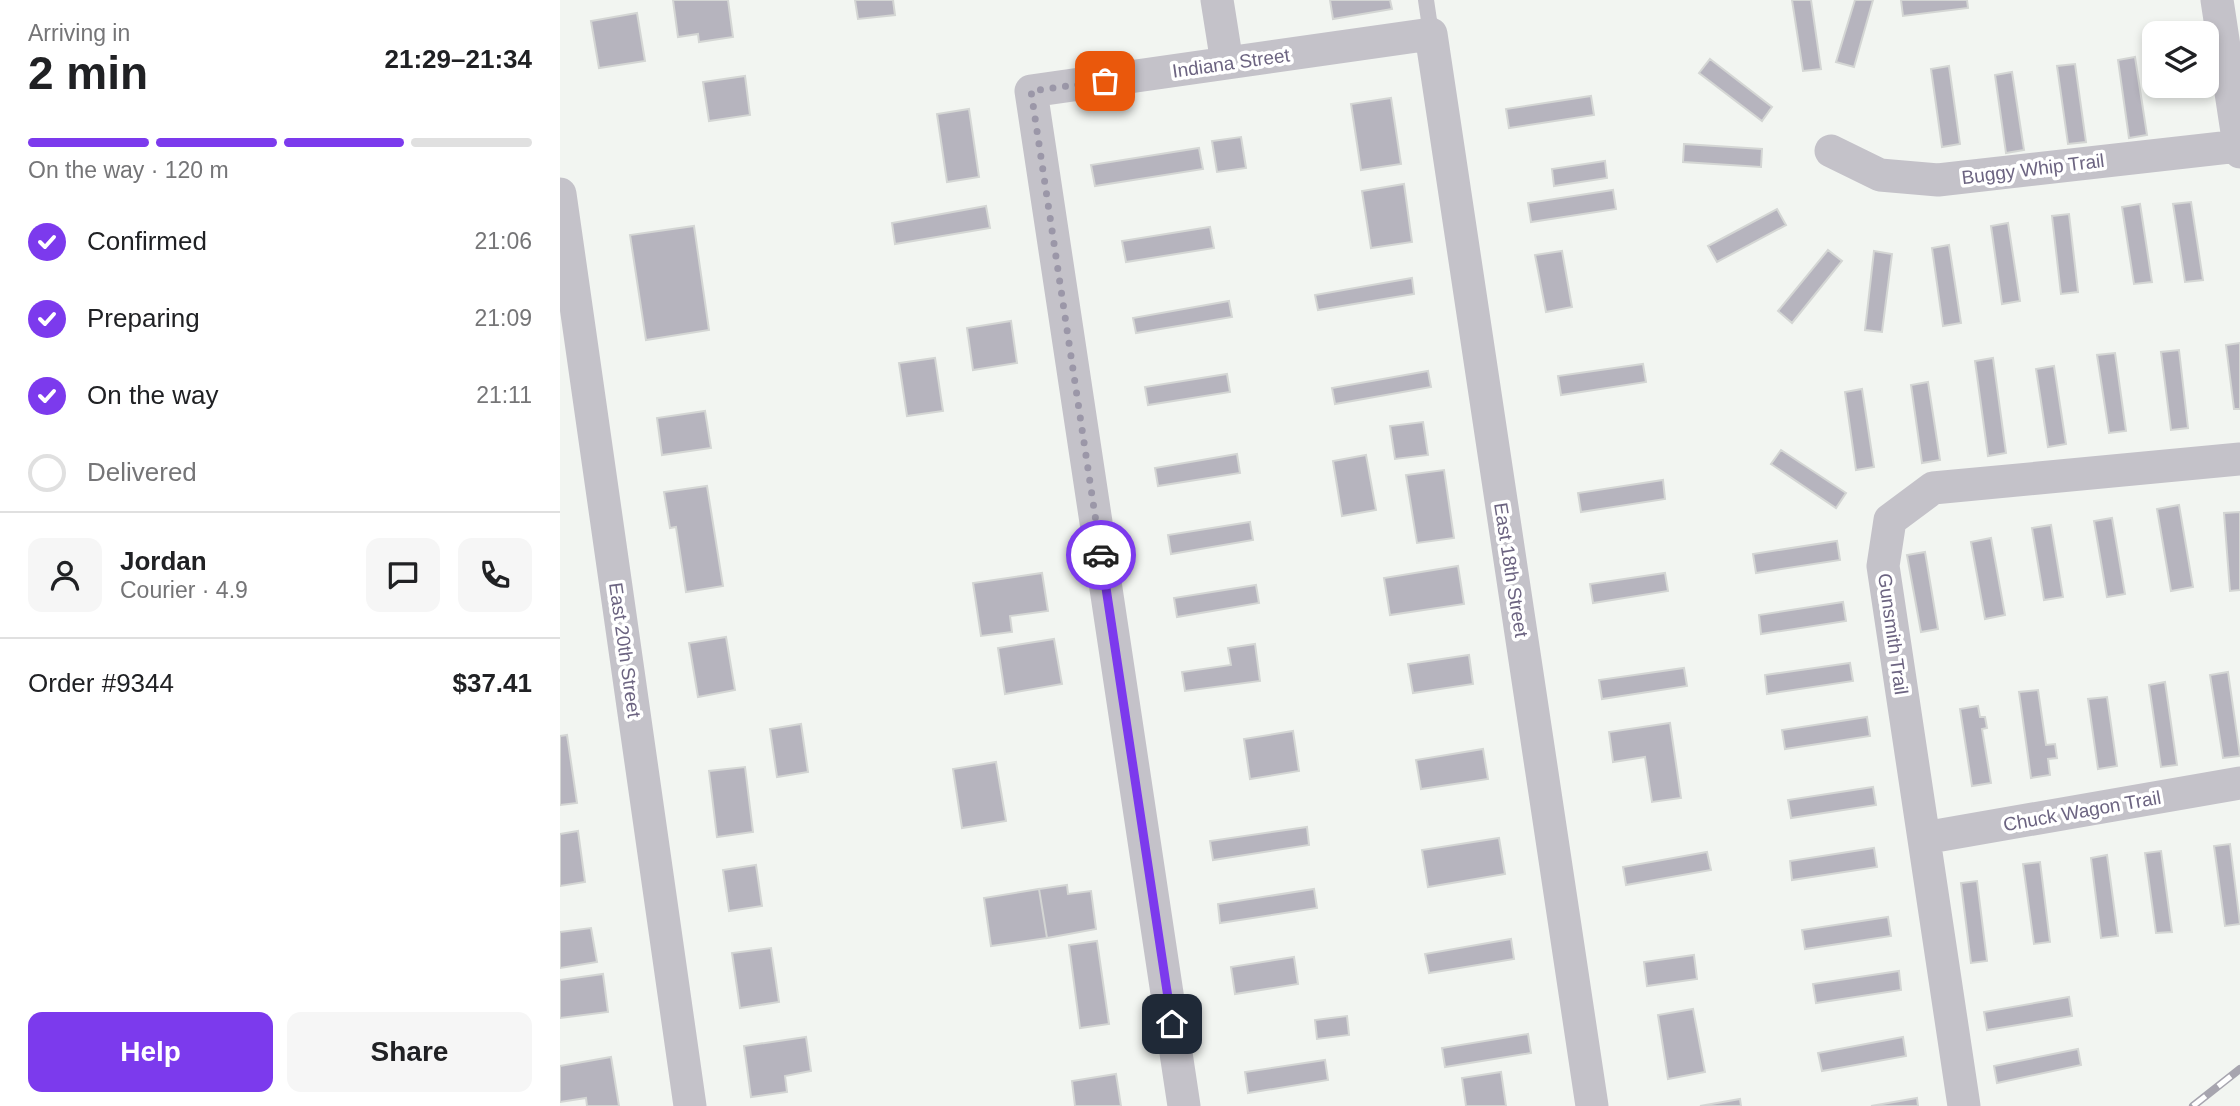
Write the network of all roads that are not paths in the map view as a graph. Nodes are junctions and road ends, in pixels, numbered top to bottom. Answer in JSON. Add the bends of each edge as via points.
{"nodes":[{"id":1,"x":1217,"y":0,"type":"edge"},
{"id":2,"x":1426,"y":0,"type":"edge"},
{"id":3,"x":2217,"y":0,"type":"edge"},
{"id":4,"x":1431,"y":34,"type":"junction"},
{"id":5,"x":1227,"y":63,"type":"junction"},
{"id":6,"x":2240,"y":148,"type":"edge"},
{"id":7,"x":1831,"y":151,"type":"dead end"},
{"id":8,"x":561,"y":205,"type":"edge"},
{"id":9,"x":2240,"y":459,"type":"edge"},
{"id":10,"x":2240,"y":783,"type":"edge"},
{"id":11,"x":1924,"y":838,"type":"junction"},
{"id":12,"x":690,"y":1106,"type":"edge"},
{"id":13,"x":1184,"y":1106,"type":"edge"},
{"id":14,"x":1592,"y":1106,"type":"edge"},
{"id":15,"x":1964,"y":1106,"type":"edge"}],
"edges":[{"from":1,"to":5,"type":"street"},
{"from":2,"to":4,"type":"lane"},
{"from":3,"to":6,"type":"street"},
{"from":4,"to":5,"type":"street","name":"Indiana Street"},
{"from":4,"to":14,"type":"street","name":"East 18th Street"},
{"from":5,"to":13,"type":"street","name":"Indiana Street","via":[[1031,91]]},
{"from":6,"to":7,"type":"street","name":"Buggy Whip Trail","via":[[1938,180],[1880,174]]},
{"from":8,"to":12,"type":"street","name":"East 20th Street"},
{"from":9,"to":11,"type":"street","name":"Gunsmith Trail","via":[[1933,488],[1890,520],[1883,566]]},
{"from":10,"to":11,"type":"street","name":"Chuck Wagon Trail"},
{"from":11,"to":15,"type":"street","name":"Gunsmith Trail"}]}
